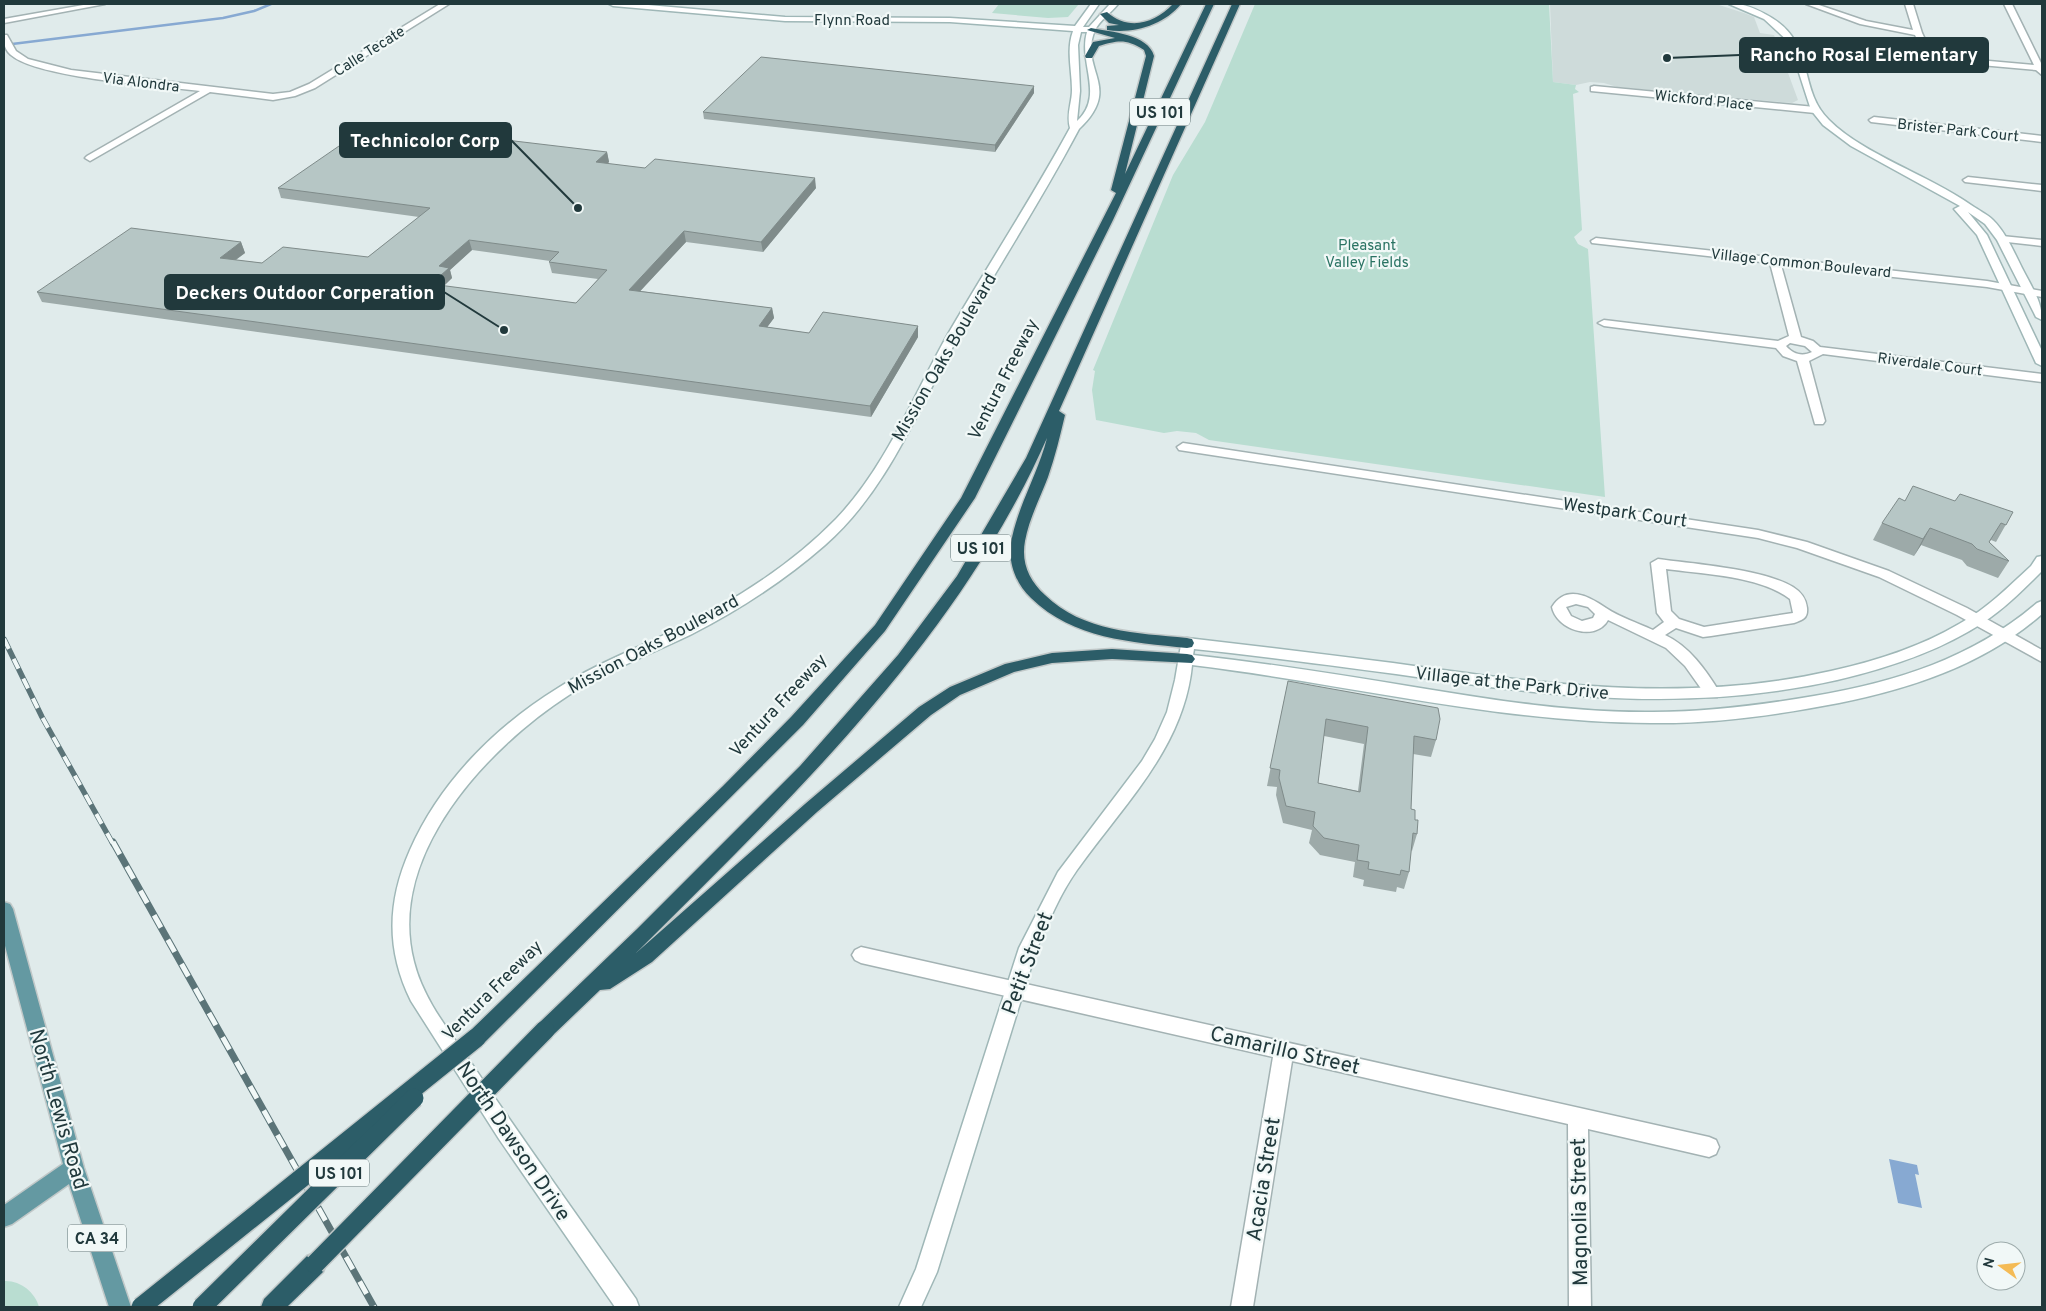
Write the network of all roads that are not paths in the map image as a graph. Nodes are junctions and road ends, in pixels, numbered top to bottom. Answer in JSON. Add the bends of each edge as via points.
{"nodes":[{"id":1,"x":101,"y":4,"type":"edge"},
{"id":2,"x":445,"y":4,"type":"edge"},
{"id":3,"x":613,"y":4,"type":"edge"},
{"id":4,"x":1096,"y":4,"type":"edge"},
{"id":5,"x":1114,"y":4,"type":"edge"},
{"id":6,"x":1177,"y":4,"type":"edge"},
{"id":7,"x":1210,"y":4,"type":"edge"},
{"id":8,"x":1236,"y":4,"type":"edge"},
{"id":9,"x":1733,"y":4,"type":"edge"},
{"id":10,"x":1810,"y":4,"type":"edge"},
{"id":11,"x":1910,"y":4,"type":"edge"},
{"id":12,"x":2008,"y":4,"type":"edge"},
{"id":13,"x":1104,"y":14,"type":"junction"},
{"id":14,"x":4,"y":21,"type":"edge"},
{"id":15,"x":1144,"y":25,"type":"junction"},
{"id":16,"x":1078,"y":29,"type":"junction"},
{"id":17,"x":1091,"y":30,"type":"junction"},
{"id":18,"x":1918,"y":33,"type":"junction"},
{"id":19,"x":4,"y":37,"type":"edge"},
{"id":20,"x":1142,"y":44,"type":"junction"},
{"id":21,"x":1793,"y":46,"type":"junction"},
{"id":22,"x":1089,"y":56,"type":"junction"},
{"id":23,"x":1930,"y":59,"type":"junction"},
{"id":24,"x":2041,"y":69,"type":"edge"},
{"id":25,"x":1594,"y":89,"type":"dead end"},
{"id":26,"x":208,"y":90,"type":"junction"},
{"id":27,"x":292,"y":94,"type":"joint"},
{"id":28,"x":1815,"y":110,"type":"junction"},
{"id":29,"x":1874,"y":120,"type":"dead end"},
{"id":30,"x":1075,"y":128,"type":"junction"},
{"id":31,"x":2042,"y":139,"type":"edge"},
{"id":32,"x":90,"y":158,"type":"dead end"},
{"id":33,"x":1920,"y":180,"type":"junction"},
{"id":34,"x":1968,"y":180,"type":"dead end"},
{"id":35,"x":2042,"y":188,"type":"edge"},
{"id":36,"x":1108,"y":220,"type":"junction"},
{"id":37,"x":2002,"y":239,"type":"junction"},
{"id":38,"x":1596,"y":241,"type":"dead end"},
{"id":39,"x":2042,"y":243,"type":"edge"},
{"id":40,"x":1775,"y":261,"type":"junction"},
{"id":41,"x":2006,"y":286,"type":"junction"},
{"id":42,"x":2042,"y":286,"type":"edge"},
{"id":43,"x":2027,"y":288,"type":"junction"},
{"id":44,"x":2042,"y":294,"type":"edge"},
{"id":45,"x":2042,"y":317,"type":"edge"},
{"id":46,"x":1604,"y":323,"type":"dead end"},
{"id":47,"x":1796,"y":340,"type":"junction"},
{"id":48,"x":1780,"y":345,"type":"junction"},
{"id":49,"x":1817,"y":350,"type":"junction"},
{"id":50,"x":1802,"y":358,"type":"junction"},
{"id":51,"x":2042,"y":363,"type":"edge"},
{"id":52,"x":1070,"y":375,"type":"junction"},
{"id":53,"x":2042,"y":378,"type":"edge"},
{"id":54,"x":1819,"y":421,"type":"dead end"},
{"id":55,"x":1183,"y":447,"type":"dead end"},
{"id":56,"x":2042,"y":560,"type":"edge"},
{"id":57,"x":2042,"y":606,"type":"edge"},
{"id":58,"x":1600,"y":616,"type":"junction"},
{"id":59,"x":1978,"y":619,"type":"junction"},
{"id":60,"x":1674,"y":622,"type":"junction"},
{"id":61,"x":1655,"y":635,"type":"junction"},
{"id":62,"x":2005,"y":635,"type":"junction"},
{"id":63,"x":1188,"y":643,"type":"junction"},
{"id":64,"x":2042,"y":657,"type":"edge"},
{"id":65,"x":1187,"y":659,"type":"junction"},
{"id":66,"x":1712,"y":693,"type":"junction"},
{"id":67,"x":4,"y":909,"type":"edge"},
{"id":68,"x":861,"y":955,"type":"dead end"},
{"id":69,"x":407,"y":971,"type":"joint"},
{"id":70,"x":1014,"y":990,"type":"junction"},
{"id":71,"x":581,"y":996,"type":"junction"},
{"id":72,"x":476,"y":1038,"type":"junction"},
{"id":73,"x":1284,"y":1050,"type":"junction"},
{"id":74,"x":1578,"y":1116,"type":"junction"},
{"id":75,"x":1709,"y":1147,"type":"dead end"},
{"id":76,"x":74,"y":1168,"type":"junction"},
{"id":77,"x":4,"y":1217,"type":"edge"},
{"id":78,"x":315,"y":1264,"type":"junction"},
{"id":79,"x":120,"y":1307,"type":"edge"},
{"id":80,"x":141,"y":1307,"type":"edge"},
{"id":81,"x":202,"y":1307,"type":"edge"},
{"id":82,"x":272,"y":1307,"type":"edge"},
{"id":83,"x":277,"y":1307,"type":"edge"},
{"id":84,"x":628,"y":1307,"type":"edge"},
{"id":85,"x":910,"y":1307,"type":"edge"},
{"id":86,"x":1242,"y":1307,"type":"edge"},
{"id":87,"x":1580,"y":1307,"type":"edge"}],
"edges":[{"from":1,"to":14,"type":"street"},
{"from":2,"to":27,"type":"street","name":"Calle Tecate","via":[[312,86]]},
{"from":3,"to":16,"type":"street","name":"Flynn Road","via":[[785,19],[950,20]]},
{"from":4,"to":16,"type":"street"},
{"from":5,"to":13,"type":"street"},
{"from":6,"to":15,"type":"highway","via":[[1161,20]]},
{"from":7,"to":36,"type":"highway","name":"Ventura Freeway","number":"US 101"},
{"from":8,"to":52,"type":"highway","number":"US 101"},
{"from":9,"to":21,"type":"street","via":[[1779,25]]},
{"from":10,"to":18,"type":"street","via":[[1877,27]]},
{"from":11,"to":18,"type":"street"},
{"from":12,"to":24,"type":"street"},
{"from":13,"to":15,"type":"highway","via":[[1118,23]]},
{"from":13,"to":17,"type":"street"},
{"from":15,"to":17,"type":"highway"},
{"from":16,"to":17,"type":"street","name":"Flynn Road"},
{"from":16,"to":30,"type":"street","via":[[1073,49],[1076,92],[1070,117]]},
{"from":17,"to":20,"type":"highway"},
{"from":17,"to":22,"type":"street","name":"Mission Oaks Boulevard"},
{"from":18,"to":23,"type":"street"},
{"from":19,"to":26,"type":"street","name":"Via Alondra","via":[[13,53],[38,66],[90,76]]},
{"from":20,"to":22,"type":"highway","via":[[1107,41],[1096,44]]},
{"from":20,"to":36,"type":"highway","via":[[1150,56]]},
{"from":21,"to":23,"type":"street"},
{"from":21,"to":28,"type":"street"},
{"from":22,"to":30,"type":"street","name":"Mission Oaks Boulevard","via":[[1096,84],[1096,103],[1087,120]]},
{"from":23,"to":24,"type":"street"},
{"from":25,"to":28,"type":"street","name":"Wickford Place"},
{"from":26,"to":27,"type":"street","name":"Via Alondra","via":[[273,97]]},
{"from":26,"to":32,"type":"street"},
{"from":28,"to":33,"type":"street","via":[[1854,144]]},
{"from":29,"to":31,"type":"street","name":"Brister Park Court"},
{"from":30,"to":69,"type":"street","name":"Mission Oaks Boulevard","via":[[954,334],[899,435],[846,516],[822,539],[736,602],[590,677],[545,704],[492,746],[462,779],[435,818],[411,868],[401,921],[401,946]]},
{"from":33,"to":37,"type":"street","via":[[1967,206],[1989,222]]},
{"from":33,"to":41,"type":"street","via":[[1971,220],[1982,235]]},
{"from":34,"to":35,"type":"street"},
{"from":36,"to":72,"type":"highway","name":"Ventura Freeway","number":"US 101","via":[[968,498],[880,628],[784,735]]},
{"from":37,"to":39,"type":"street"},
{"from":37,"to":43,"type":"street"},
{"from":38,"to":40,"type":"street","name":"Village Common Boulevard"},
{"from":40,"to":41,"type":"street","name":"Village Common Boulevard"},
{"from":40,"to":47,"type":"street"},
{"from":41,"to":43,"type":"street","name":"Village Common Boulevard"},
{"from":41,"to":51,"type":"street"},
{"from":42,"to":43,"type":"street","name":"Village Common Boulevard"},
{"from":43,"to":44,"type":"street","name":"Village Common Boulevard"},
{"from":43,"to":45,"type":"street"},
{"from":46,"to":48,"type":"street"},
{"from":47,"to":48,"type":"street","via":[[1786,340]]},
{"from":47,"to":49,"type":"street","name":"Riverdale Court","via":[[1807,342]]},
{"from":48,"to":50,"type":"street","via":[[1784,352]]},
{"from":49,"to":50,"type":"street","via":[[1813,357]]},
{"from":49,"to":53,"type":"street","name":"Riverdale Court"},
{"from":50,"to":54,"type":"street"},
{"from":52,"to":63,"type":"highway","via":[[1046,466],[1018,541],[1018,565],[1023,578],[1047,607],[1081,626],[1103,633]]},
{"from":52,"to":71,"type":"highway","number":"US 101","via":[[1001,517],[962,579],[870,700],[787,790]]},
{"from":55,"to":59,"type":"street","name":"Westpark Court","via":[[1726,527],[1789,540],[1894,577]]},
{"from":56,"to":59,"type":"street","name":"Village at the Park Drive","via":[[2036,569]]},
{"from":57,"to":62,"type":"street","name":"Village at the Park Drive"},
{"from":58,"to":58,"type":"street","via":[[1588,602],[1572,599],[1559,606],[1565,620],[1584,627],[1596,625]]},
{"from":58,"to":61,"type":"street"},
{"from":59,"to":62,"type":"street","name":"Westpark Court"},
{"from":59,"to":66,"type":"street","name":"Village at the Park Drive","via":[[1924,648],[1872,666],[1786,686]]},
{"from":60,"to":60,"type":"street","via":[[1664,613],[1658,563],[1780,586],[1797,597],[1800,606],[1800,615],[1794,618],[1711,632]]},
{"from":60,"to":61,"type":"street"},
{"from":61,"to":66,"type":"street","via":[[1672,644],[1686,658]]},
{"from":62,"to":64,"type":"street","name":"Westpark Court"},
{"from":62,"to":65,"type":"street","name":"Village at the Park Drive","via":[[1986,648],[1918,678],[1881,689],[1782,708],[1688,718],[1526,710],[1304,674]]},
{"from":63,"to":65,"type":"street","name":"Petit Street"},
{"from":63,"to":66,"type":"street","name":"Village at the Park Drive","via":[[1558,692],[1646,696]]},
{"from":65,"to":70,"type":"street","name":"Petit Street","via":[[1178,701],[1164,741],[1145,772],[1070,867],[1045,910]]},
{"from":65,"to":71,"type":"highway","via":[[1112,654],[1052,658],[1010,668],[955,692],[925,712],[811,808],[646,957]]},
{"from":67,"to":76,"type":"main road","name":"North Lewis Road","number":"CA 34"},
{"from":68,"to":70,"type":"street","name":"Camarillo Street"},
{"from":69,"to":84,"type":"street","name":"North Dawson Drive","via":[[418,999],[506,1133]]},
{"from":70,"to":73,"type":"street","name":"Camarillo Street"},
{"from":70,"to":85,"type":"street","name":"Petit Street","via":[[926,1272]]},
{"from":71,"to":78,"type":"highway","number":"US 101","bridge":true},
{"from":72,"to":80,"type":"highway","bridge":true},
{"from":72,"to":81,"type":"highway","name":"Ventura Freeway","number":"US 101","bridge":true},
{"from":73,"to":74,"type":"street","name":"Camarillo Street"},
{"from":73,"to":86,"type":"street","name":"Acacia Street"},
{"from":74,"to":75,"type":"street","name":"Camarillo Street"},
{"from":74,"to":87,"type":"street","name":"Magnolia Street"},
{"from":76,"to":77,"type":"main road"},
{"from":76,"to":79,"type":"main road","name":"North Lewis Road","number":"CA 34"},
{"from":78,"to":82,"type":"highway","number":"US 101"},
{"from":78,"to":83,"type":"highway"}]}
